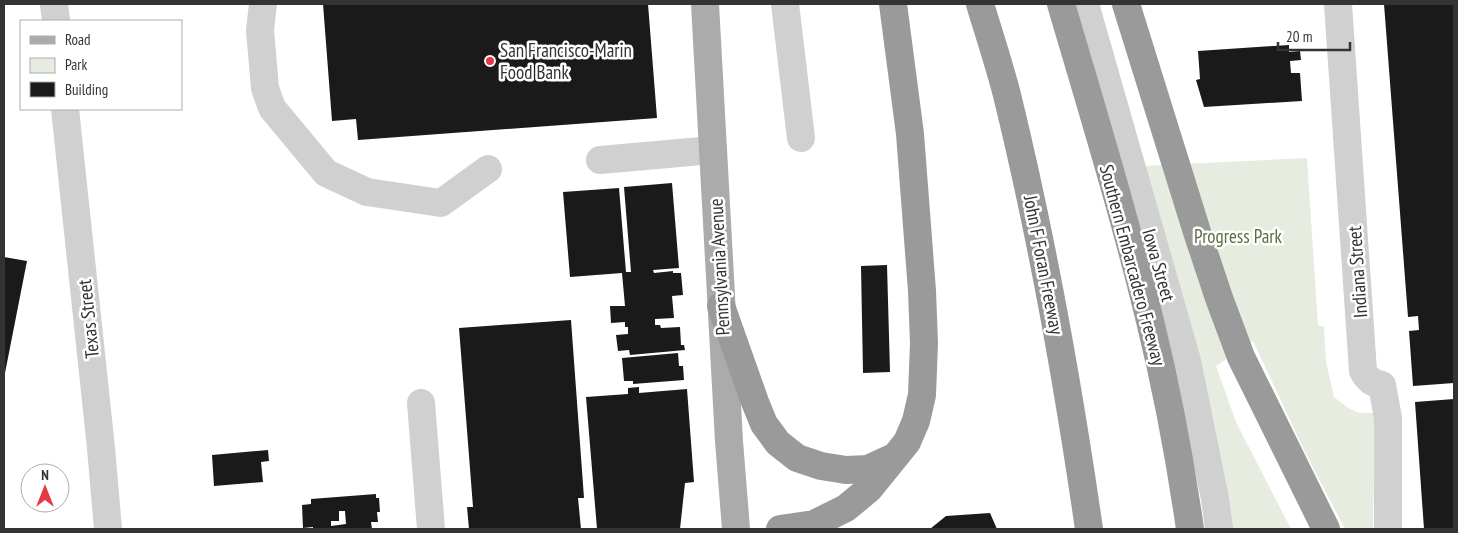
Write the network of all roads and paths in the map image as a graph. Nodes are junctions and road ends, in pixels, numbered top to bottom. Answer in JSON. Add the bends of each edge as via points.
{"nodes":[{"id":1,"x":54,"y":4,"type":"edge"},
{"id":2,"x":263,"y":4,"type":"edge"},
{"id":3,"x":705,"y":4,"type":"edge"},
{"id":4,"x":784,"y":4,"type":"edge"},
{"id":5,"x":893,"y":4,"type":"edge"},
{"id":6,"x":980,"y":4,"type":"edge"},
{"id":7,"x":1061,"y":4,"type":"edge"},
{"id":8,"x":1086,"y":4,"type":"edge"},
{"id":9,"x":1126,"y":4,"type":"edge"},
{"id":10,"x":1338,"y":4,"type":"edge"},
{"id":11,"x":56,"y":20,"type":"edge"},
{"id":12,"x":65,"y":110,"type":"edge"},
{"id":13,"x":801,"y":138,"type":"dead end"},
{"id":14,"x":713,"y":150,"type":"junction"},
{"id":15,"x":600,"y":160,"type":"dead end"},
{"id":16,"x":488,"y":169,"type":"dead end"},
{"id":17,"x":722,"y":306,"type":"junction"},
{"id":18,"x":421,"y":403,"type":"dead end"},
{"id":19,"x":895,"y":456,"type":"junction"},
{"id":20,"x":108,"y":529,"type":"edge"},
{"id":21,"x":431,"y":529,"type":"edge"},
{"id":22,"x":736,"y":529,"type":"edge"},
{"id":23,"x":780,"y":529,"type":"edge"},
{"id":24,"x":1089,"y":529,"type":"edge"},
{"id":25,"x":1190,"y":529,"type":"edge"},
{"id":26,"x":1219,"y":529,"type":"edge"},
{"id":27,"x":1326,"y":529,"type":"edge"},
{"id":28,"x":1388,"y":529,"type":"edge"}],
"edges":[{"from":1,"to":11,"type":"street"},
{"from":2,"to":16,"type":"street","via":[[260,30],[265,88],[272,108],[326,173],[366,192],[441,203]]},
{"from":3,"to":14,"type":"main road","name":"Pennsylvania Avenue"},
{"from":4,"to":13,"type":"street"},
{"from":5,"to":19,"type":"highway","via":[[910,134],[924,343],[922,395],[916,421],[907,442]]},
{"from":6,"to":24,"type":"highway","name":"John F Foran Freeway","via":[[1006,93],[1034,213],[1074,424]]},
{"from":7,"to":25,"type":"highway","name":"Southern Embarcadero Freeway","via":[[1150,321],[1174,428]]},
{"from":8,"to":26,"type":"street","name":"Iowa Street","via":[[1187,361]]},
{"from":9,"to":27,"type":"highway","via":[[1219,298],[1241,357]]},
{"from":10,"to":28,"type":"street","name":"Indiana Street","via":[[1363,371],[1373,384],[1382,385],[1388,418]]},
{"from":12,"to":20,"type":"street","name":"Texas Street"},
{"from":14,"to":15,"type":"street"},
{"from":14,"to":17,"type":"main road","name":"Pennsylvania Avenue"},
{"from":17,"to":19,"type":"highway","via":[[755,402],[764,424],[778,443],[797,458],[846,470],[868,469]]},
{"from":17,"to":22,"type":"main road","name":"Pennsylvania Avenue"},
{"from":18,"to":21,"type":"street"},
{"from":19,"to":23,"type":"highway","via":[[870,489],[846,508],[814,524]]}]}
